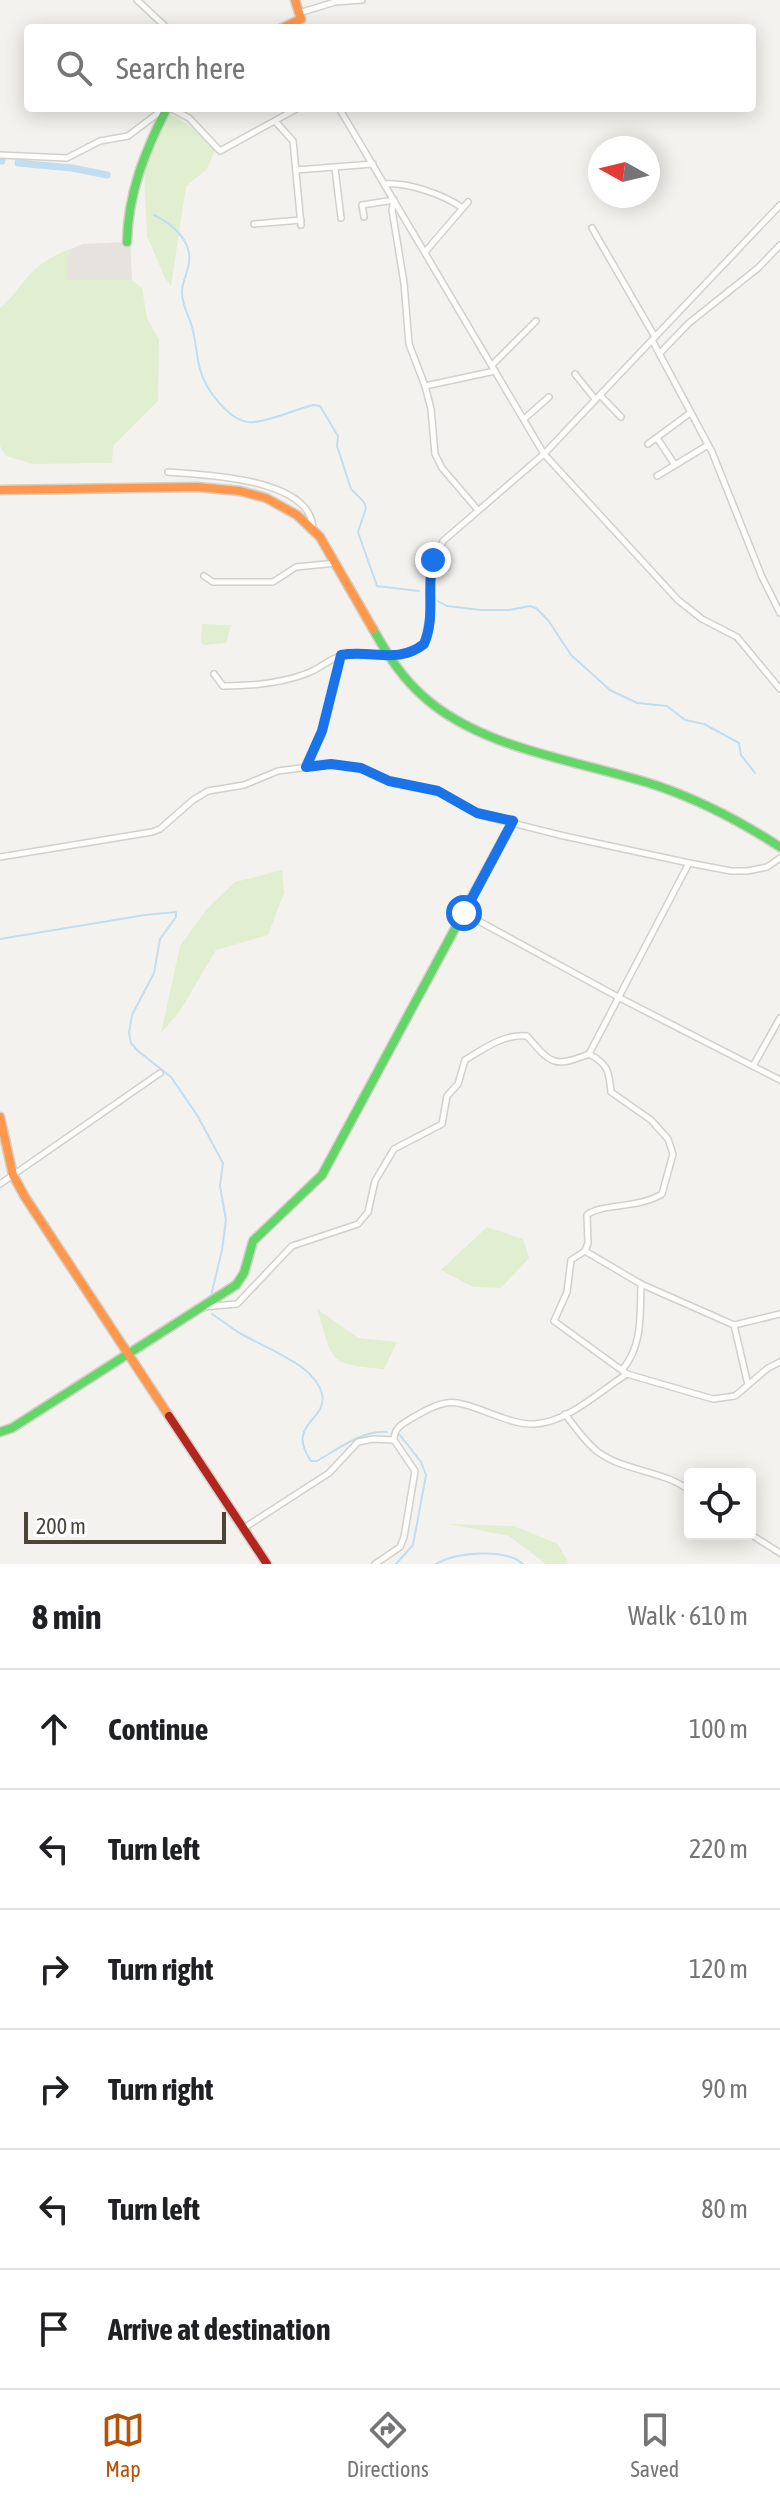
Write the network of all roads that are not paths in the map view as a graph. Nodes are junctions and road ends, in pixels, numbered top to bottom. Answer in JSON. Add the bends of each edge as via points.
{"nodes":[{"id":1,"x":137,"y":0,"type":"edge"},
{"id":2,"x":295,"y":0,"type":"edge"},
{"id":3,"x":362,"y":0,"type":"edge"},
{"id":4,"x":301,"y":20,"type":"edge"},
{"id":5,"x":163,"y":24,"type":"edge"},
{"id":6,"x":161,"y":112,"type":"edge"},
{"id":7,"x":165,"y":112,"type":"edge"},
{"id":8,"x":176,"y":112,"type":"edge"},
{"id":9,"x":291,"y":112,"type":"edge"},
{"id":10,"x":341,"y":112,"type":"edge"},
{"id":11,"x":275,"y":121,"type":"junction"},
{"id":12,"x":0,"y":155,"type":"edge"},
{"id":13,"x":373,"y":164,"type":"junction"},
{"id":14,"x":335,"y":168,"type":"junction"},
{"id":15,"x":296,"y":170,"type":"junction"},
{"id":16,"x":384,"y":184,"type":"junction"},
{"id":17,"x":394,"y":200,"type":"junction"},
{"id":18,"x":468,"y":202,"type":"dead end"},
{"id":19,"x":780,"y":205,"type":"edge"},
{"id":20,"x":461,"y":207,"type":"junction"},
{"id":21,"x":364,"y":217,"type":"dead end"},
{"id":22,"x":341,"y":218,"type":"dead end"},
{"id":23,"x":254,"y":224,"type":"dead end"},
{"id":24,"x":592,"y":228,"type":"dead end"},
{"id":25,"x":127,"y":242,"type":"dead end"},
{"id":26,"x":780,"y":245,"type":"edge"},
{"id":27,"x":425,"y":252,"type":"junction"},
{"id":28,"x":536,"y":321,"type":"dead end"},
{"id":29,"x":654,"y":338,"type":"junction"},
{"id":30,"x":660,"y":353,"type":"junction"},
{"id":31,"x":493,"y":368,"type":"junction"},
{"id":32,"x":575,"y":374,"type":"dead end"},
{"id":33,"x":425,"y":386,"type":"junction"},
{"id":34,"x":549,"y":397,"type":"dead end"},
{"id":35,"x":598,"y":397,"type":"junction"},
{"id":36,"x":690,"y":413,"type":"junction"},
{"id":37,"x":621,"y":417,"type":"dead end"},
{"id":38,"x":524,"y":419,"type":"junction"},
{"id":39,"x":657,"y":438,"type":"junction"},
{"id":40,"x":648,"y":444,"type":"dead end"},
{"id":41,"x":708,"y":445,"type":"junction"},
{"id":42,"x":544,"y":454,"type":"junction"},
{"id":43,"x":675,"y":465,"type":"junction"},
{"id":44,"x":168,"y":472,"type":"dead end"},
{"id":45,"x":657,"y":476,"type":"dead end"},
{"id":46,"x":0,"y":490,"type":"edge"},
{"id":47,"x":477,"y":509,"type":"junction"},
{"id":48,"x":313,"y":529,"type":"junction"},
{"id":49,"x":337,"y":563,"type":"junction"},
{"id":50,"x":204,"y":576,"type":"dead end"},
{"id":51,"x":780,"y":613,"type":"edge"},
{"id":52,"x":341,"y":655,"type":"junction"},
{"id":53,"x":388,"y":657,"type":"junction"},
{"id":54,"x":214,"y":674,"type":"dead end"},
{"id":55,"x":780,"y":689,"type":"edge"},
{"id":56,"x":306,"y":767,"type":"junction"},
{"id":57,"x":513,"y":821,"type":"junction"},
{"id":58,"x":780,"y":847,"type":"edge"},
{"id":59,"x":0,"y":857,"type":"edge"},
{"id":60,"x":780,"y":858,"type":"edge"},
{"id":61,"x":689,"y":863,"type":"junction"},
{"id":62,"x":464,"y":913,"type":"junction"},
{"id":63,"x":618,"y":997,"type":"junction"},
{"id":64,"x":780,"y":1018,"type":"edge"},
{"id":65,"x":589,"y":1054,"type":"junction"},
{"id":66,"x":753,"y":1066,"type":"junction"},
{"id":67,"x":160,"y":1073,"type":"dead end"},
{"id":68,"x":780,"y":1080,"type":"edge"},
{"id":69,"x":0,"y":1117,"type":"edge"},
{"id":70,"x":13,"y":1175,"type":"junction"},
{"id":71,"x":0,"y":1184,"type":"edge"},
{"id":72,"x":585,"y":1251,"type":"junction"},
{"id":73,"x":641,"y":1284,"type":"junction"},
{"id":74,"x":202,"y":1307,"type":"junction"},
{"id":75,"x":780,"y":1314,"type":"edge"},
{"id":76,"x":734,"y":1325,"type":"junction"},
{"id":77,"x":127,"y":1353,"type":"junction"},
{"id":78,"x":780,"y":1362,"type":"edge"},
{"id":79,"x":624,"y":1372,"type":"junction"},
{"id":80,"x":748,"y":1385,"type":"junction"},
{"id":81,"x":565,"y":1414,"type":"junction"},
{"id":82,"x":0,"y":1432,"type":"edge"},
{"id":83,"x":394,"y":1440,"type":"junction"},
{"id":84,"x":684,"y":1488,"type":"edge"},
{"id":85,"x":243,"y":1529,"type":"junction"},
{"id":86,"x":756,"y":1538,"type":"edge"},
{"id":87,"x":780,"y":1553,"type":"edge"},
{"id":88,"x":267,"y":1564,"type":"edge"},
{"id":89,"x":375,"y":1564,"type":"edge"}],
"edges":[{"from":1,"to":5,"type":"street"},
{"from":2,"to":4,"type":"street"},
{"from":3,"to":4,"type":"street","via":[[335,2]]},
{"from":6,"to":12,"type":"street","via":[[128,136],[100,141],[67,158]]},
{"from":7,"to":25,"type":"street","via":[[130,195]]},
{"from":8,"to":11,"type":"street","via":[[189,118],[220,151]]},
{"from":9,"to":11,"type":"street"},
{"from":10,"to":13,"type":"street"},
{"from":11,"to":15,"type":"street","via":[[293,141]]},
{"from":13,"to":14,"type":"street"},
{"from":13,"to":16,"type":"street"},
{"from":14,"to":15,"type":"street"},
{"from":14,"to":22,"type":"street"},
{"from":15,"to":23,"type":"street","via":[[301,222]]},
{"from":16,"to":17,"type":"street"},
{"from":16,"to":20,"type":"street"},
{"from":17,"to":21,"type":"street","via":[[362,205]]},
{"from":17,"to":27,"type":"street"},
{"from":17,"to":33,"type":"street","via":[[409,344]]},
{"from":18,"to":20,"type":"street"},
{"from":19,"to":29,"type":"street"},
{"from":20,"to":27,"type":"street"},
{"from":24,"to":29,"type":"street"},
{"from":26,"to":30,"type":"street"},
{"from":27,"to":31,"type":"street"},
{"from":28,"to":31,"type":"street"},
{"from":29,"to":30,"type":"street"},
{"from":29,"to":35,"type":"street"},
{"from":30,"to":36,"type":"street"},
{"from":31,"to":33,"type":"street"},
{"from":31,"to":38,"type":"street"},
{"from":32,"to":35,"type":"street"},
{"from":33,"to":47,"type":"street","via":[[435,454]]},
{"from":34,"to":38,"type":"street"},
{"from":35,"to":37,"type":"street"},
{"from":35,"to":42,"type":"street"},
{"from":36,"to":39,"type":"street"},
{"from":36,"to":41,"type":"street"},
{"from":38,"to":42,"type":"street"},
{"from":39,"to":40,"type":"street"},
{"from":39,"to":43,"type":"street"},
{"from":41,"to":43,"type":"street"},
{"from":41,"to":51,"type":"street"},
{"from":42,"to":47,"type":"street"},
{"from":42,"to":55,"type":"street","via":[[678,600],[737,637]]},
{"from":43,"to":45,"type":"street"},
{"from":44,"to":48,"type":"street","via":[[259,483],[307,507]]},
{"from":46,"to":48,"type":"street","via":[[152,486],[242,492],[284,506]]},
{"from":47,"to":53,"type":"street","via":[[443,541],[433,560],[424,644]]},
{"from":48,"to":49,"type":"street"},
{"from":49,"to":50,"type":"street","via":[[296,567],[273,582],[213,582]]},
{"from":49,"to":53,"type":"street"},
{"from":52,"to":53,"type":"street"},
{"from":52,"to":54,"type":"street","via":[[310,673],[278,680],[223,686]]},
{"from":52,"to":56,"type":"street","via":[[322,731]]},
{"from":53,"to":58,"type":"street","via":[[429,702],[467,725],[557,758],[683,794]]},
{"from":56,"to":57,"type":"street","via":[[361,768],[389,781],[438,791],[477,813]]},
{"from":56,"to":59,"type":"street","via":[[208,791],[152,832]]},
{"from":57,"to":61,"type":"street"},
{"from":57,"to":62,"type":"street"},
{"from":60,"to":61,"type":"street","via":[[747,871]]},
{"from":61,"to":63,"type":"street"},
{"from":62,"to":63,"type":"street"},
{"from":62,"to":74,"type":"street","via":[[322,1175],[253,1241],[236,1285]]},
{"from":63,"to":65,"type":"street"},
{"from":63,"to":66,"type":"street"},
{"from":64,"to":66,"type":"street"},
{"from":65,"to":72,"type":"street","via":[[609,1069],[611,1092],[651,1120],[673,1154],[662,1194],[638,1205],[587,1215]]},
{"from":65,"to":74,"type":"street","via":[[553,1062],[527,1036],[515,1035],[465,1060],[458,1084],[447,1096],[442,1124],[394,1149],[358,1224],[292,1246],[237,1304]]},
{"from":66,"to":68,"type":"street"},
{"from":67,"to":70,"type":"street"},
{"from":69,"to":70,"type":"street"},
{"from":70,"to":71,"type":"street"},
{"from":70,"to":77,"type":"street"},
{"from":72,"to":73,"type":"street"},
{"from":72,"to":79,"type":"street","via":[[571,1260],[567,1292],[554,1321]]},
{"from":73,"to":76,"type":"street"},
{"from":73,"to":79,"type":"street","via":[[639,1334]]},
{"from":74,"to":77,"type":"street"},
{"from":75,"to":76,"type":"street"},
{"from":76,"to":80,"type":"street"},
{"from":77,"to":82,"type":"street"},
{"from":77,"to":85,"type":"street"},
{"from":78,"to":80,"type":"street"},
{"from":79,"to":80,"type":"street","via":[[713,1399],[735,1396]]},
{"from":79,"to":81,"type":"street"},
{"from":81,"to":83,"type":"street","via":[[533,1424],[445,1403],[402,1423]]},
{"from":81,"to":84,"type":"street","via":[[600,1453]]},
{"from":83,"to":85,"type":"street","via":[[358,1442],[329,1473]]},
{"from":83,"to":89,"type":"street","via":[[415,1471],[413,1485],[400,1547]]},
{"from":85,"to":88,"type":"street"},
{"from":86,"to":87,"type":"street"}]}
